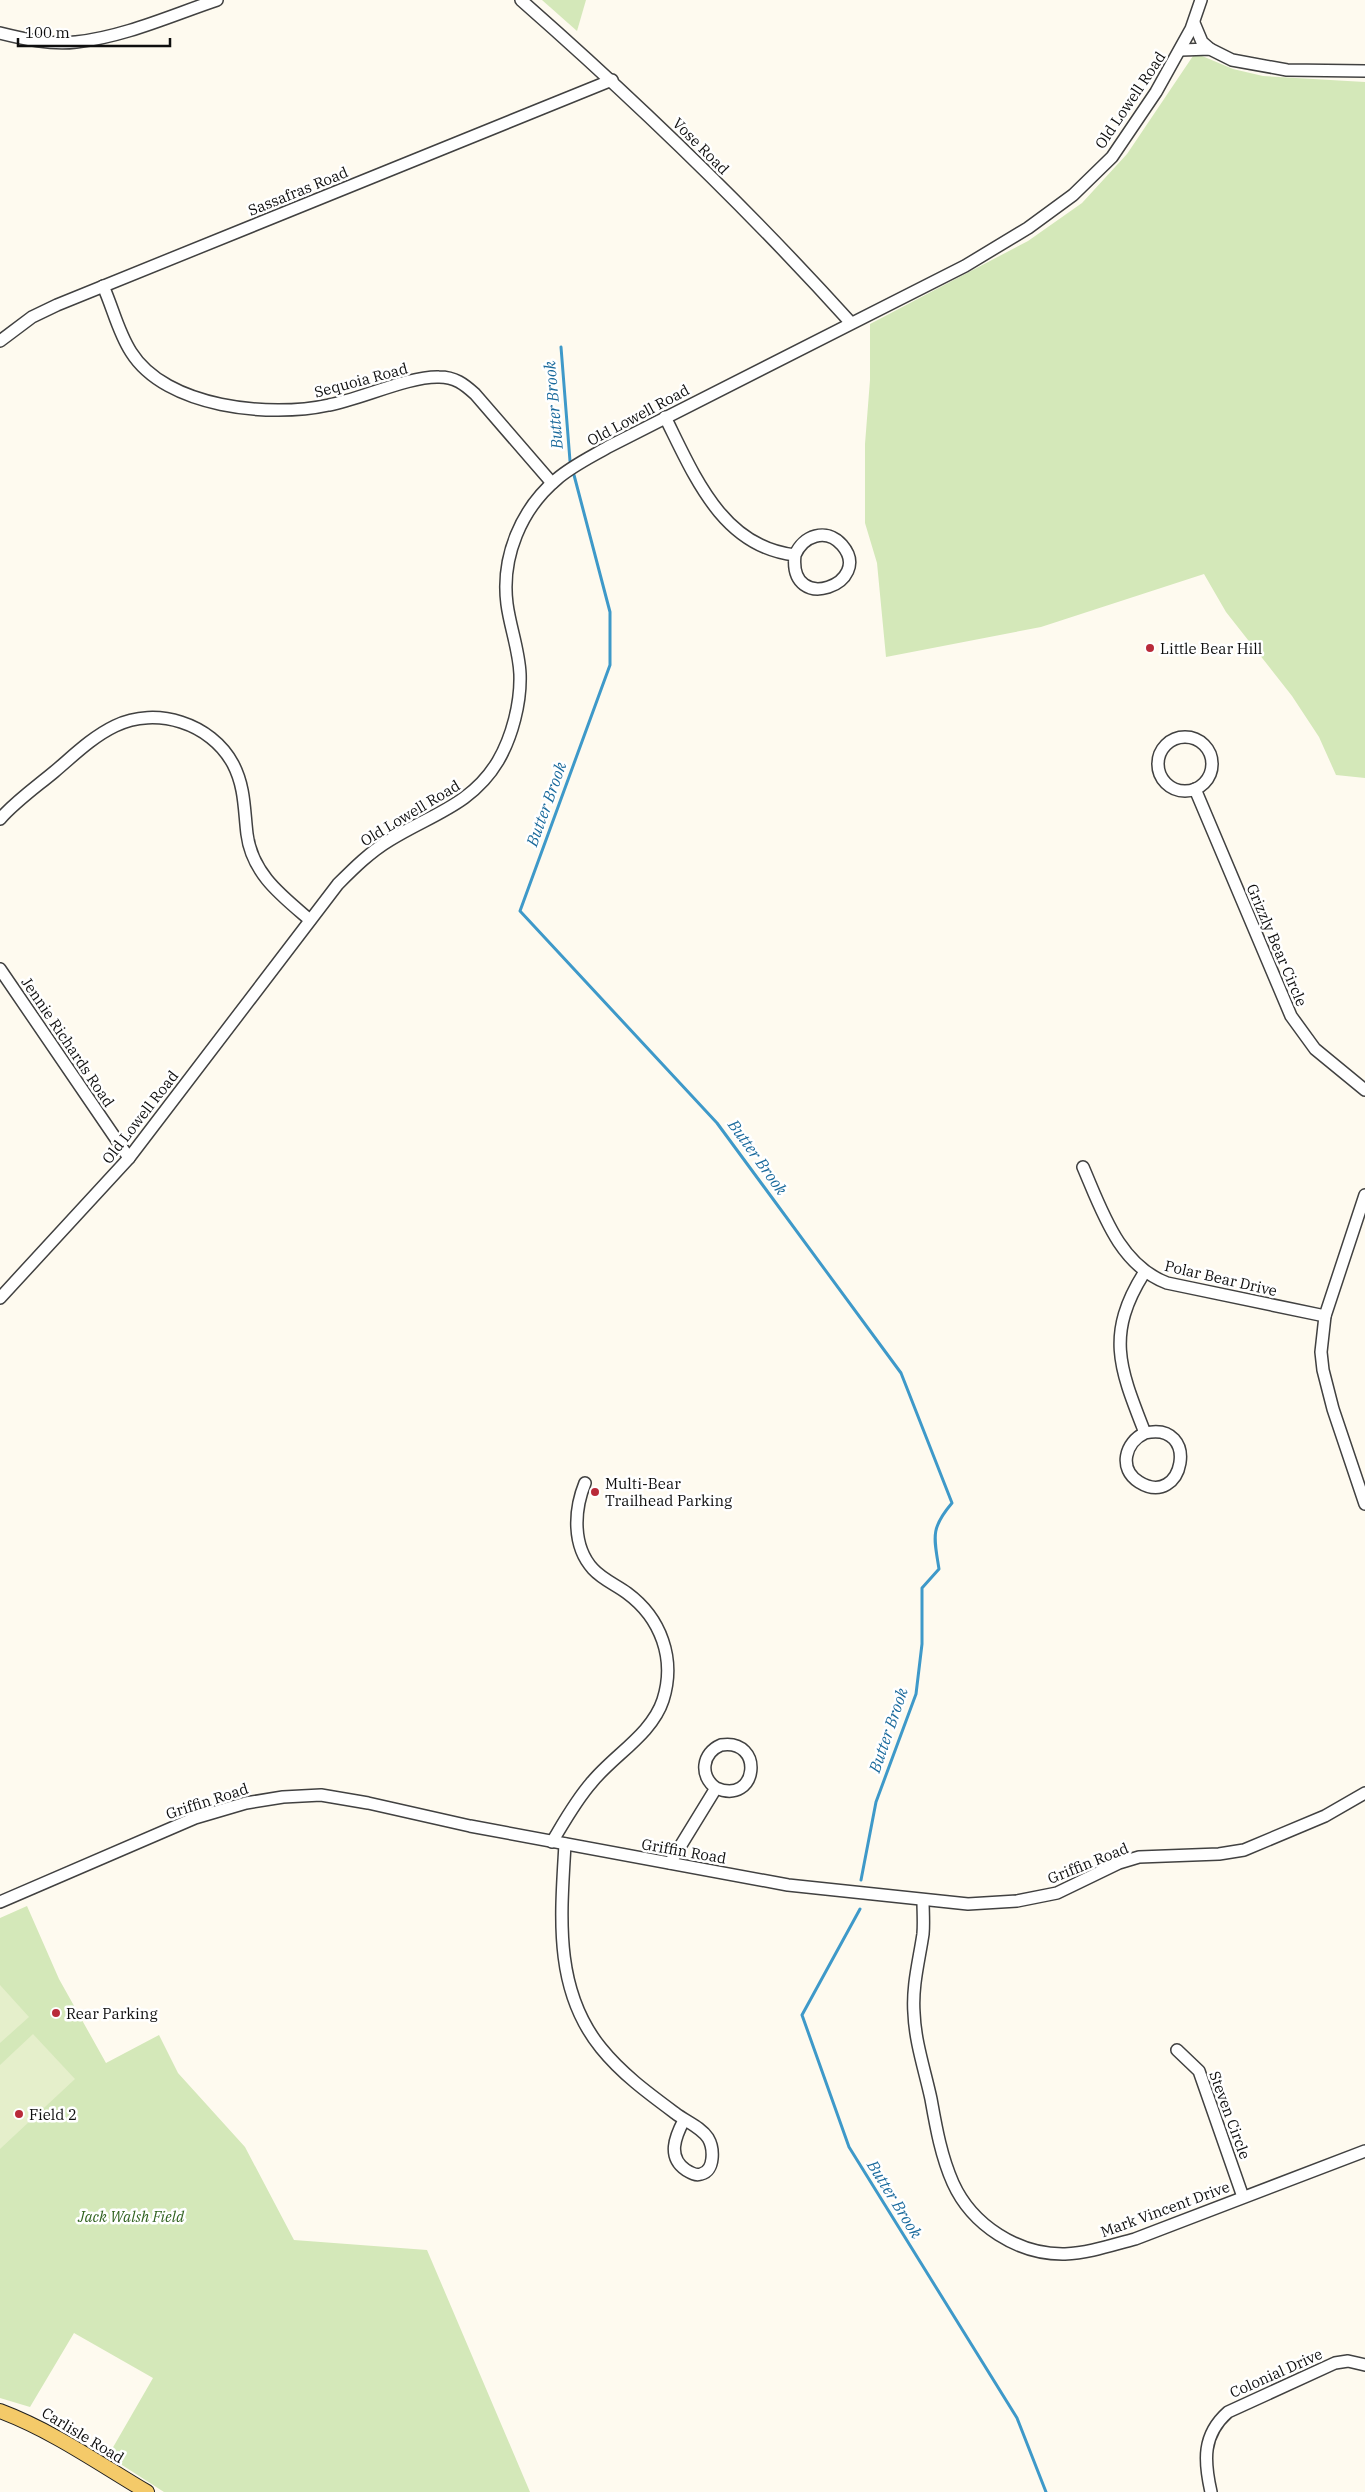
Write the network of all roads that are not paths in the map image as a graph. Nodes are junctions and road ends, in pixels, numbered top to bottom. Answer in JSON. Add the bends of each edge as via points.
{"nodes":[{"id":1,"x":217,"y":0,"type":"edge"},
{"id":2,"x":521,"y":0,"type":"edge"},
{"id":3,"x":1201,"y":0,"type":"edge"},
{"id":4,"x":1194,"y":23,"type":"junction"},
{"id":5,"x":0,"y":33,"type":"edge"},
{"id":6,"x":1210,"y":49,"type":"junction"},
{"id":7,"x":1181,"y":50,"type":"junction"},
{"id":8,"x":1365,"y":71,"type":"edge"},
{"id":9,"x":612,"y":80,"type":"junction"},
{"id":10,"x":104,"y":286,"type":"junction"},
{"id":11,"x":851,"y":323,"type":"junction"},
{"id":12,"x":0,"y":341,"type":"edge"},
{"id":13,"x":665,"y":418,"type":"junction"},
{"id":14,"x":552,"y":483,"type":"junction"},
{"id":15,"x":795,"y":555,"type":"junction"},
{"id":16,"x":1195,"y":789,"type":"junction"},
{"id":17,"x":0,"y":819,"type":"edge"},
{"id":18,"x":310,"y":920,"type":"junction"},
{"id":19,"x":0,"y":968,"type":"edge"},
{"id":20,"x":1365,"y":1090,"type":"edge"},
{"id":21,"x":129,"y":1158,"type":"junction"},
{"id":22,"x":1083,"y":1167,"type":"dead end"},
{"id":23,"x":1365,"y":1195,"type":"edge"},
{"id":24,"x":1144,"y":1273,"type":"junction"},
{"id":25,"x":0,"y":1298,"type":"edge"},
{"id":26,"x":1325,"y":1316,"type":"junction"},
{"id":27,"x":1145,"y":1433,"type":"junction"},
{"id":28,"x":585,"y":1484,"type":"dead end"},
{"id":29,"x":1365,"y":1504,"type":"edge"},
{"id":30,"x":716,"y":1788,"type":"junction"},
{"id":31,"x":1365,"y":1793,"type":"edge"},
{"id":32,"x":552,"y":1842,"type":"junction"},
{"id":33,"x":565,"y":1844,"type":"junction"},
{"id":34,"x":670,"y":1863,"type":"junction"},
{"id":35,"x":923,"y":1900,"type":"junction"},
{"id":36,"x":0,"y":1902,"type":"edge"},
{"id":37,"x":1176,"y":2050,"type":"dead end"},
{"id":38,"x":684,"y":2120,"type":"junction"},
{"id":39,"x":1365,"y":2151,"type":"edge"},
{"id":40,"x":1243,"y":2197,"type":"junction"},
{"id":41,"x":1365,"y":2365,"type":"edge"},
{"id":42,"x":0,"y":2411,"type":"edge"},
{"id":43,"x":147,"y":2492,"type":"edge"},
{"id":44,"x":1211,"y":2492,"type":"edge"}],
"edges":[{"from":1,"to":5,"type":"street","via":[[113,35],[75,42],[38,41]]},
{"from":2,"to":9,"type":"street","name":"Vose Road"},
{"from":3,"to":4,"type":"street","name":"Old Lowell Road"},
{"from":4,"to":6,"type":"street","via":[[1202,42]]},
{"from":4,"to":7,"type":"street","name":"Old Lowell Road"},
{"from":6,"to":7,"type":"street"},
{"from":6,"to":8,"type":"street","via":[[1232,60],[1260,67]]},
{"from":7,"to":11,"type":"street","name":"Old Lowell Road","via":[[1112,157],[1073,194],[1028,228],[973,262]]},
{"from":9,"to":10,"type":"street","name":"Sassafras Road"},
{"from":9,"to":11,"type":"street","name":"Vose Road","via":[[709,174]]},
{"from":10,"to":12,"type":"street","name":"Sassafras Road","via":[[38,314]]},
{"from":10,"to":14,"type":"street","name":"Sequoia Road","via":[[118,328],[143,369],[181,392],[234,406],[290,410],[329,405],[424,378],[450,378],[462,382],[475,394]]},
{"from":11,"to":13,"type":"street","name":"Old Lowell Road"},
{"from":13,"to":14,"type":"street","name":"Old Lowell Road","via":[[608,447]]},
{"from":13,"to":15,"type":"street","via":[[705,494],[726,521],[764,548]]},
{"from":14,"to":18,"type":"street","name":"Old Lowell Road","via":[[525,514],[513,543],[507,575],[507,603],[520,674],[519,700],[498,760],[486,780],[468,797],[396,836],[363,859]]},
{"from":15,"to":15,"type":"street","via":[[798,547],[812,537],[829,536],[847,553],[847,572],[835,586],[817,589],[801,581],[794,564]]},
{"from":16,"to":16,"type":"street","via":[[1210,773],[1211,757],[1198,740],[1176,739],[1160,754],[1159,771],[1173,788]]},
{"from":16,"to":20,"type":"street","name":"Grizzly Bear Circle","via":[[1291,1016],[1315,1049]]},
{"from":17,"to":18,"type":"street","via":[[91,742],[116,726],[152,718],[188,724],[214,740],[232,763],[243,790],[247,834],[256,866],[274,888]]},
{"from":18,"to":21,"type":"street","name":"Old Lowell Road"},
{"from":19,"to":21,"type":"street","name":"Jennie Richards Road"},
{"from":21,"to":25,"type":"street","name":"Old Lowell Road"},
{"from":22,"to":24,"type":"street","name":"Polar Bear Drive","via":[[1109,1226],[1130,1259]]},
{"from":23,"to":26,"type":"street"},
{"from":24,"to":26,"type":"street","name":"Polar Bear Drive","via":[[1167,1283]]},
{"from":24,"to":27,"type":"street","via":[[1126,1304],[1119,1345],[1124,1373]]},
{"from":26,"to":29,"type":"street","via":[[1323,1370]]},
{"from":27,"to":27,"type":"street","via":[[1128,1448],[1126,1460],[1129,1471],[1140,1483],[1152,1487],[1163,1485],[1179,1470],[1182,1459],[1179,1447],[1162,1433]]},
{"from":28,"to":32,"type":"street","via":[[577,1506],[576,1525],[584,1558],[594,1570],[639,1602],[650,1614],[665,1643],[668,1672],[662,1701],[650,1724],[590,1784]]},
{"from":30,"to":30,"type":"street","via":[[706,1776],[704,1765],[708,1755],[727,1744],[742,1749],[752,1768],[746,1783],[732,1791]]},
{"from":30,"to":34,"type":"street"},
{"from":31,"to":35,"type":"street","name":"Griffin Road","via":[[1325,1816],[1244,1850],[1139,1857],[1039,1898],[968,1904]]},
{"from":32,"to":33,"type":"street","name":"Griffin Road"},
{"from":32,"to":36,"type":"street","name":"Griffin Road","via":[[321,1795],[283,1797],[246,1803],[194,1818]]},
{"from":33,"to":34,"type":"street","name":"Griffin Road"},
{"from":33,"to":38,"type":"street","via":[[563,1956],[576,2005],[592,2037],[614,2062]]},
{"from":34,"to":35,"type":"street","name":"Griffin Road","via":[[788,1885]]},
{"from":35,"to":40,"type":"street","name":"Mark Vincent Drive","via":[[923,1934],[915,1981],[917,2036],[945,2161],[960,2198],[985,2226],[1023,2247],[1054,2253],[1082,2252],[1135,2238]]},
{"from":37,"to":40,"type":"street","name":"Steven Circle","via":[[1199,2071]]},
{"from":38,"to":38,"type":"street","via":[[704,2133],[711,2144],[711,2164],[701,2174],[685,2169],[676,2159],[675,2138]]},
{"from":39,"to":40,"type":"street","name":"Mark Vincent Drive"},
{"from":41,"to":44,"type":"street","name":"Colonial Drive","via":[[1348,2361],[1335,2363],[1228,2412],[1216,2424],[1207,2444],[1205,2461]]},
{"from":42,"to":43,"type":"main road","name":"Carlisle Road","via":[[58,2437]]}]}
